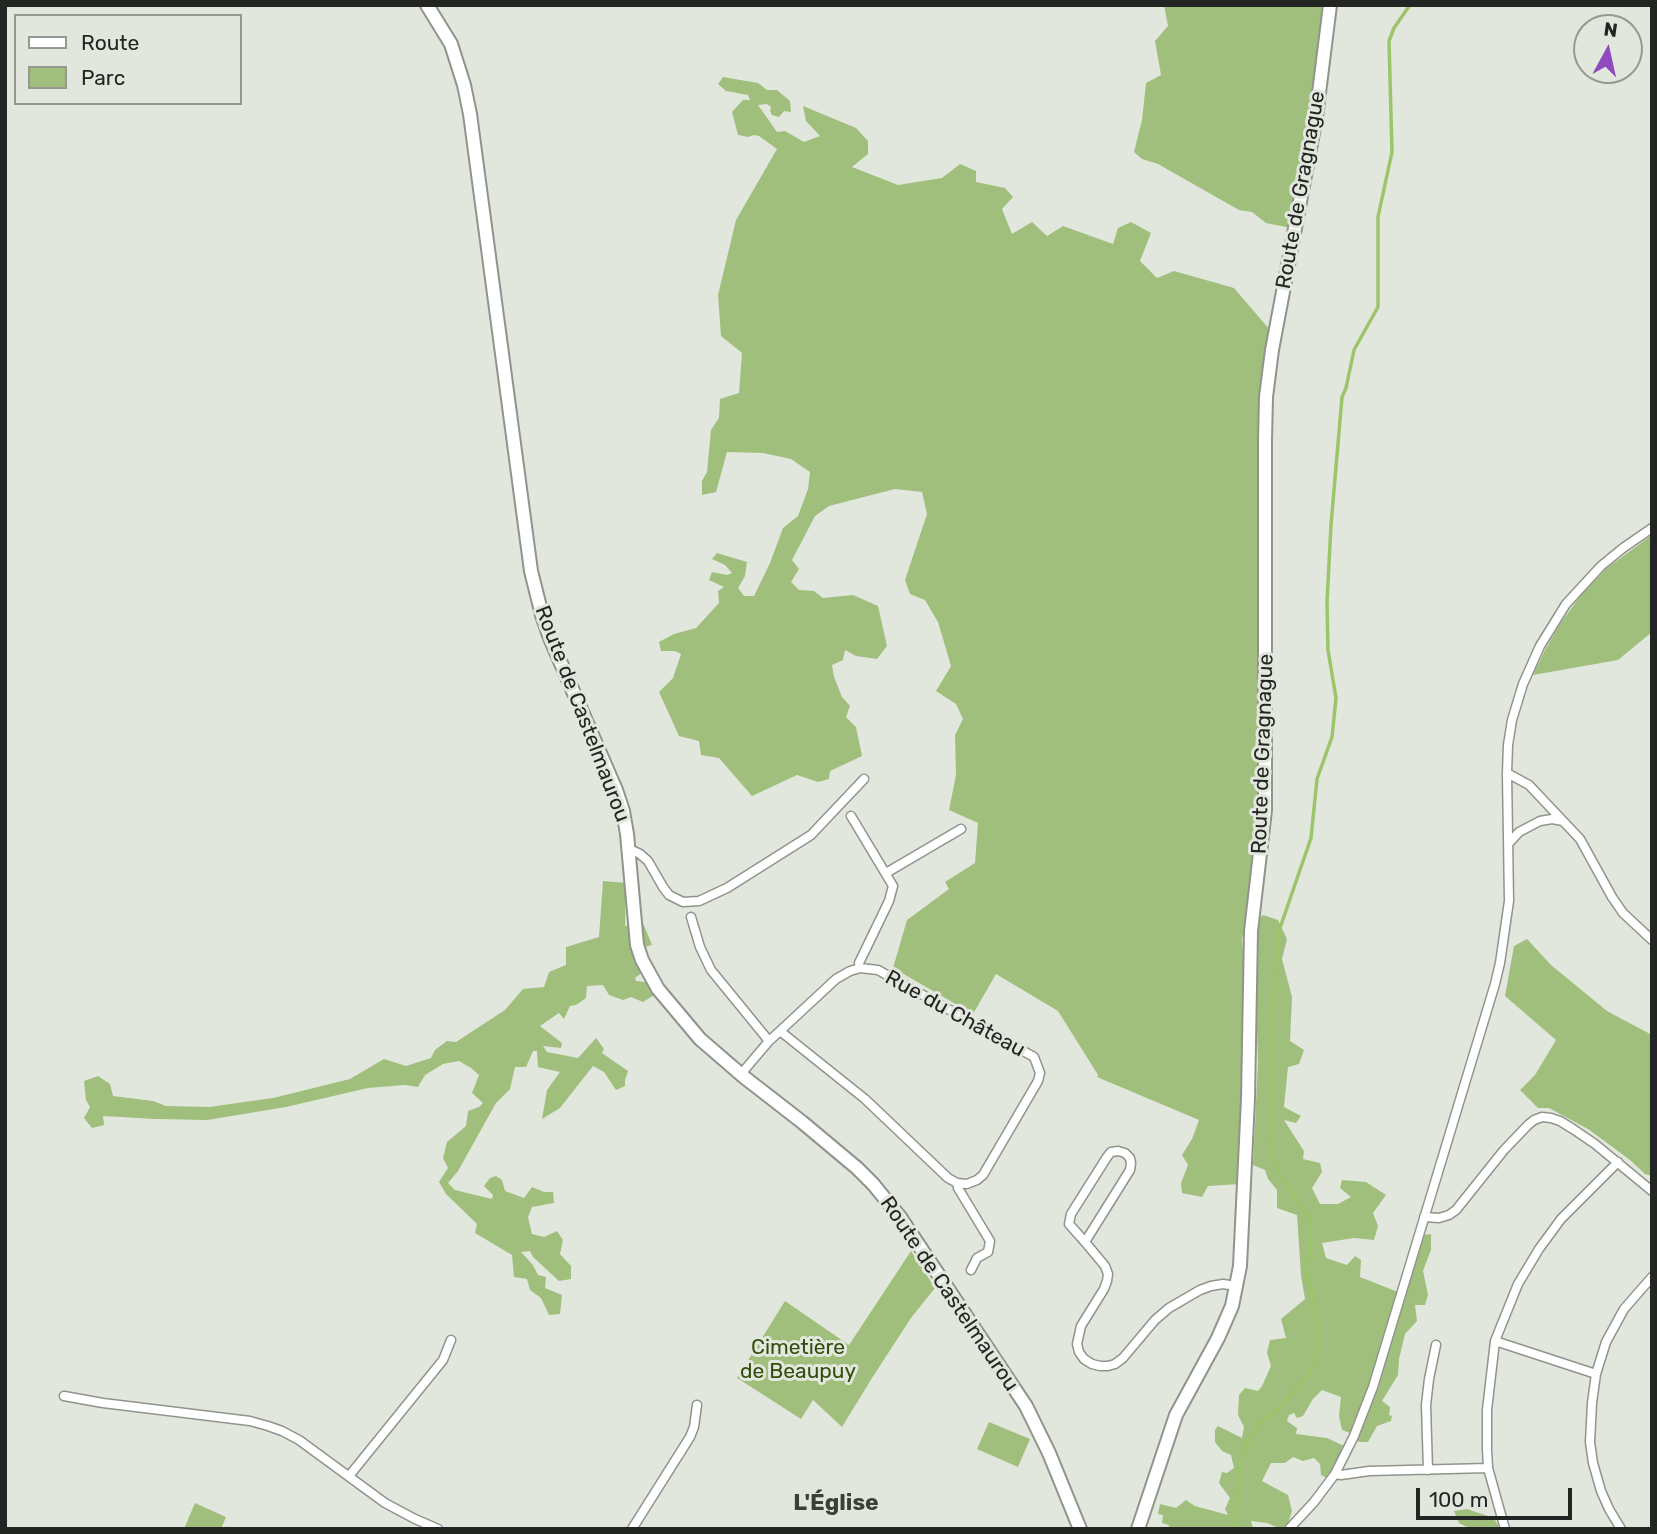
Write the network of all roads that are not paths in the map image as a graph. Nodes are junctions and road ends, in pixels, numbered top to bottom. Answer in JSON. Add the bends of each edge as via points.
{"nodes":[{"id":1,"x":427,"y":5,"type":"edge"},
{"id":2,"x":1329,"y":5,"type":"edge"},
{"id":3,"x":1652,"y":528,"type":"edge"},
{"id":4,"x":1507,"y":772,"type":"junction"},
{"id":5,"x":864,"y":779,"type":"dead end"},
{"id":6,"x":851,"y":816,"type":"dead end"},
{"id":7,"x":1563,"y":821,"type":"junction"},
{"id":8,"x":961,"y":830,"type":"dead end"},
{"id":9,"x":1509,"y":843,"type":"junction"},
{"id":10,"x":629,"y":852,"type":"junction"},
{"id":11,"x":886,"y":873,"type":"junction"},
{"id":12,"x":691,"y":917,"type":"dead end"},
{"id":13,"x":1652,"y":940,"type":"edge"},
{"id":14,"x":860,"y":968,"type":"junction"},
{"id":15,"x":780,"y":1031,"type":"junction"},
{"id":16,"x":769,"y":1041,"type":"junction"},
{"id":17,"x":741,"y":1073,"type":"junction"},
{"id":18,"x":1618,"y":1162,"type":"junction"},
{"id":19,"x":957,"y":1183,"type":"junction"},
{"id":20,"x":1652,"y":1191,"type":"edge"},
{"id":21,"x":1424,"y":1217,"type":"junction"},
{"id":22,"x":1085,"y":1242,"type":"junction"},
{"id":23,"x":971,"y":1270,"type":"dead end"},
{"id":24,"x":1652,"y":1277,"type":"edge"},
{"id":25,"x":1236,"y":1286,"type":"junction"},
{"id":26,"x":451,"y":1340,"type":"dead end"},
{"id":27,"x":1495,"y":1340,"type":"junction"},
{"id":28,"x":1436,"y":1345,"type":"dead end"},
{"id":29,"x":1596,"y":1374,"type":"junction"},
{"id":30,"x":64,"y":1396,"type":"dead end"},
{"id":31,"x":697,"y":1405,"type":"dead end"},
{"id":32,"x":1488,"y":1468,"type":"junction"},
{"id":33,"x":1429,"y":1470,"type":"junction"},
{"id":34,"x":1335,"y":1474,"type":"junction"},
{"id":35,"x":349,"y":1476,"type":"junction"},
{"id":36,"x":438,"y":1529,"type":"edge"},
{"id":37,"x":632,"y":1529,"type":"edge"},
{"id":38,"x":1080,"y":1529,"type":"edge"},
{"id":39,"x":1138,"y":1529,"type":"edge"},
{"id":40,"x":1289,"y":1529,"type":"edge"},
{"id":41,"x":1505,"y":1529,"type":"edge"},
{"id":42,"x":1621,"y":1529,"type":"edge"}],
"edges":[{"from":1,"to":10,"type":"street","name":"Route de Castelmaurou","via":[[451,44],[470,114],[534,584],[550,638],[623,811]]},
{"from":2,"to":25,"type":"street","name":"Route de Gragnague","via":[[1316,117],[1266,397],[1265,810],[1251,931],[1247,1138]]},
{"from":3,"to":4,"type":"street","via":[[1601,566],[1552,625],[1520,693]]},
{"from":4,"to":7,"type":"street","via":[[1529,785]]},
{"from":4,"to":9,"type":"street"},
{"from":5,"to":10,"type":"street","via":[[811,835],[699,901],[683,902],[669,895],[648,861]]},
{"from":6,"to":11,"type":"street"},
{"from":7,"to":9,"type":"street","via":[[1540,821]]},
{"from":7,"to":13,"type":"street","via":[[1580,839],[1623,914]]},
{"from":8,"to":11,"type":"street"},
{"from":9,"to":21,"type":"street","via":[[1509,901],[1500,963]]},
{"from":10,"to":17,"type":"street","name":"Route de Castelmaurou","via":[[637,945],[645,967],[700,1039]]},
{"from":11,"to":14,"type":"street","via":[[893,886],[889,901]]},
{"from":12,"to":16,"type":"street","via":[[711,970]]},
{"from":14,"to":15,"type":"street","name":"Rue du Château","via":[[836,979]]},
{"from":14,"to":19,"type":"street","name":"Rue du Château","via":[[878,970],[1034,1058],[1038,1065],[1038,1081],[983,1175],[967,1184]]},
{"from":15,"to":16,"type":"street","name":"Rue du Château"},
{"from":15,"to":19,"type":"street","via":[[865,1099]]},
{"from":16,"to":17,"type":"street","name":"Rue du Château"},
{"from":17,"to":38,"type":"street","name":"Route de Castelmaurou","via":[[857,1168],[900,1217],[1026,1406]]},
{"from":18,"to":20,"type":"street"},
{"from":18,"to":21,"type":"street","via":[[1560,1121],[1542,1117],[1504,1150],[1456,1210],[1439,1218]]},
{"from":18,"to":27,"type":"street","via":[[1561,1219],[1539,1249],[1514,1292]]},
{"from":19,"to":23,"type":"street","via":[[990,1241],[988,1252],[977,1258]]},
{"from":21,"to":34,"type":"street","via":[[1373,1387]]},
{"from":22,"to":22,"type":"street","via":[[1130,1170],[1125,1153],[1111,1152],[1071,1214],[1069,1224]]},
{"from":22,"to":25,"type":"street","via":[[1108,1274],[1077,1344],[1092,1364],[1115,1364],[1155,1320],[1200,1290]]},
{"from":24,"to":29,"type":"street","via":[[1617,1320]]},
{"from":25,"to":39,"type":"street","name":"Route de Gragnague","via":[[1222,1329],[1170,1431]]},
{"from":26,"to":35,"type":"street","via":[[443,1360]]},
{"from":27,"to":29,"type":"street"},
{"from":27,"to":32,"type":"street","via":[[1487,1410]]},
{"from":28,"to":33,"type":"street","via":[[1426,1405]]},
{"from":29,"to":42,"type":"street","via":[[1590,1424],[1593,1463],[1601,1491]]},
{"from":30,"to":35,"type":"street","via":[[268,1426],[299,1440]]},
{"from":31,"to":37,"type":"street","via":[[690,1437]]},
{"from":32,"to":33,"type":"street"},
{"from":32,"to":41,"type":"street"},
{"from":33,"to":34,"type":"street"},
{"from":34,"to":40,"type":"street"},
{"from":35,"to":36,"type":"street","via":[[385,1503]]}]}
